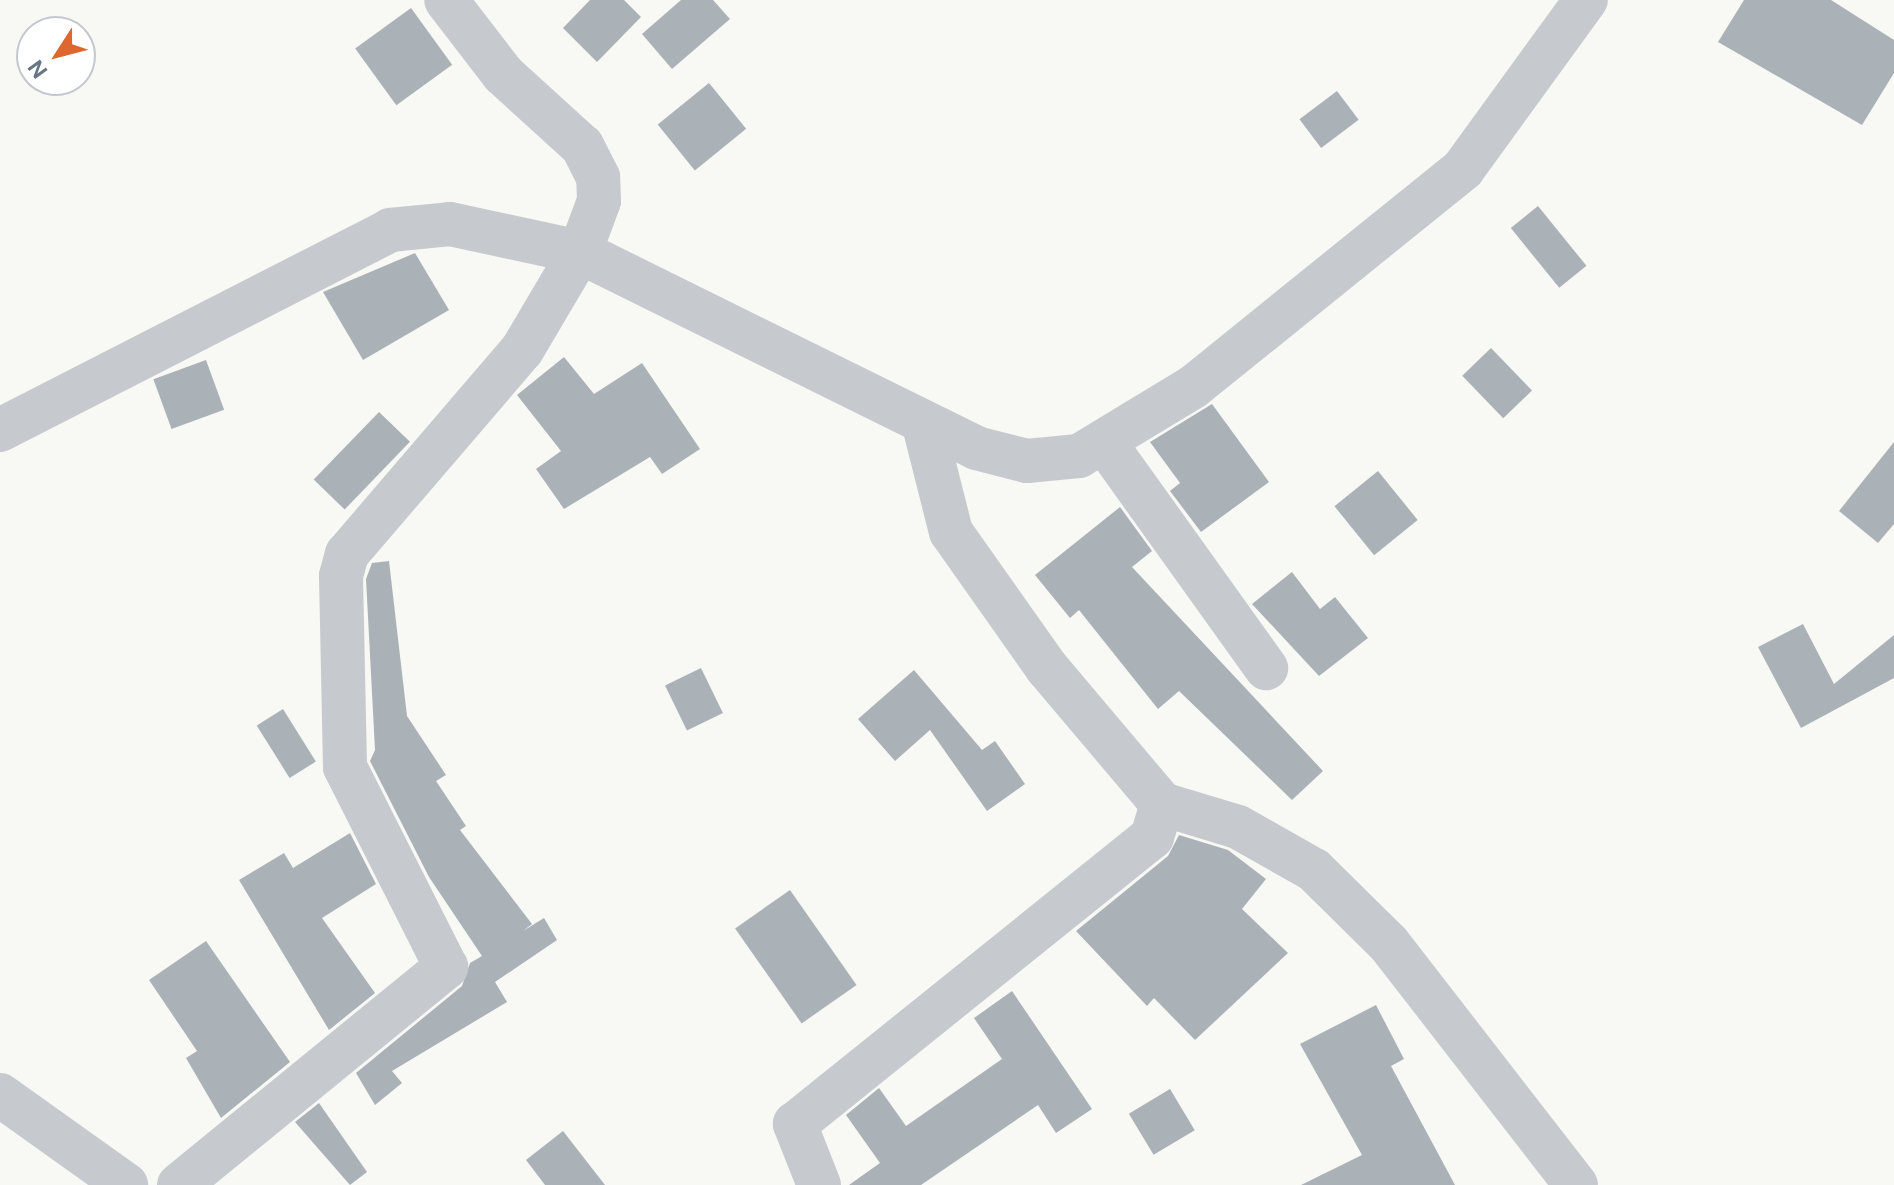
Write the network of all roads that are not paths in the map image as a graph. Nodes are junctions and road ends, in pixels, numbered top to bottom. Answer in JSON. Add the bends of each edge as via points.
{"nodes":[{"id":1,"x":446,"y":0,"type":"edge"},
{"id":2,"x":1586,"y":0,"type":"edge"},
{"id":3,"x":580,"y":252,"type":"junction"},
{"id":4,"x":924,"y":425,"type":"junction"},
{"id":5,"x":0,"y":430,"type":"edge"},
{"id":6,"x":1105,"y":443,"type":"junction"},
{"id":7,"x":1266,"y":668,"type":"dead end"},
{"id":8,"x":1162,"y":804,"type":"junction"},
{"id":9,"x":0,"y":1095,"type":"edge"},
{"id":10,"x":807,"y":1180,"type":"edge"},
{"id":11,"x":126,"y":1185,"type":"edge"},
{"id":12,"x":179,"y":1185,"type":"edge"},
{"id":13,"x":1576,"y":1185,"type":"edge"}],
"edges":[{"from":1,"to":3,"type":"street","via":[[503,74],[582,146],[598,177],[599,201]]},
{"from":2,"to":6,"type":"street","via":[[1463,169],[1193,387]]},
{"from":3,"to":4,"type":"street"},
{"from":3,"to":5,"type":"street","via":[[450,224],[390,230]]},
{"from":3,"to":12,"type":"street","via":[[522,350],[347,554],[341,576],[345,767],[446,967]]},
{"from":4,"to":6,"type":"street","via":[[1027,461],[1079,456]]},
{"from":4,"to":8,"type":"street","via":[[951,532],[1047,668]]},
{"from":6,"to":7,"type":"street"},
{"from":8,"to":10,"type":"street","via":[[1152,837],[795,1124]]},
{"from":8,"to":13,"type":"street","via":[[1238,827],[1314,870],[1389,944]]},
{"from":9,"to":11,"type":"street"}]}
